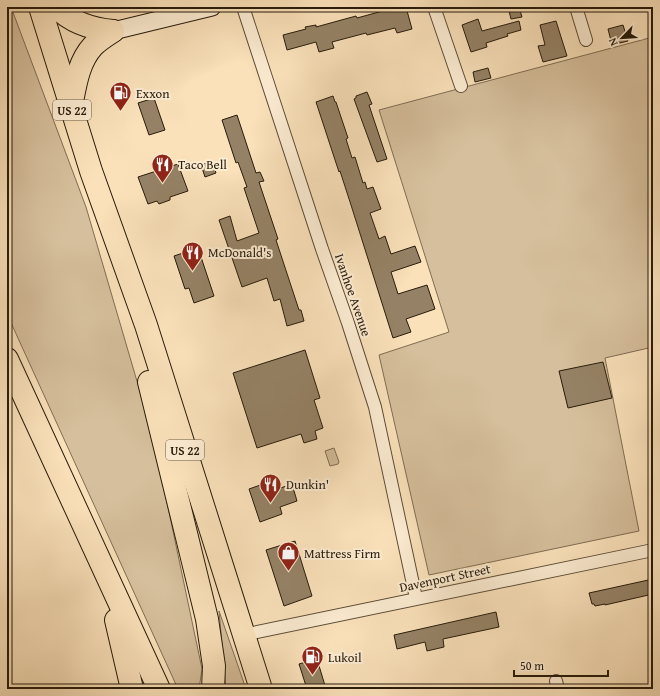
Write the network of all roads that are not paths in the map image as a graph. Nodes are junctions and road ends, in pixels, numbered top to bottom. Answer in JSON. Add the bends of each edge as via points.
{"nodes":[{"id":1,"x":40,"y":7,"type":"edge"},
{"id":2,"x":56,"y":7,"type":"edge"},
{"id":3,"x":212,"y":7,"type":"edge"},
{"id":4,"x":243,"y":7,"type":"edge"},
{"id":5,"x":434,"y":7,"type":"edge"},
{"id":6,"x":576,"y":7,"type":"edge"},
{"id":7,"x":189,"y":11,"type":"edge"},
{"id":8,"x":113,"y":31,"type":"junction"},
{"id":9,"x":586,"y":40,"type":"dead end"},
{"id":10,"x":461,"y":86,"type":"dead end"},
{"id":11,"x":71,"y":108,"type":"junction"},
{"id":12,"x":105,"y":213,"type":"junction"},
{"id":13,"x":7,"y":359,"type":"edge"},
{"id":14,"x":653,"y":550,"type":"edge"},
{"id":15,"x":101,"y":563,"type":"junction"},
{"id":16,"x":416,"y":598,"type":"junction"},
{"id":17,"x":243,"y":635,"type":"junction"},
{"id":18,"x":132,"y":689,"type":"edge"},
{"id":19,"x":159,"y":689,"type":"edge"},
{"id":20,"x":213,"y":689,"type":"edge"},
{"id":21,"x":260,"y":689,"type":"edge"}],
"edges":[{"from":1,"to":11,"type":"highway","number":"US 22"},
{"from":2,"to":8,"type":"highway","via":[[72,20],[100,30]]},
{"from":3,"to":7,"type":"street"},
{"from":4,"to":16,"type":"street","name":"Ivanhoe Avenue","via":[[374,407]]},
{"from":5,"to":10,"type":"street"},
{"from":6,"to":9,"type":"street"},
{"from":7,"to":8,"type":"street"},
{"from":8,"to":11,"type":"highway","via":[[87,53],[81,66]]},
{"from":11,"to":12,"type":"highway","number":"US 22"},
{"from":12,"to":17,"type":"highway","number":"US 22","via":[[146,325]]},
{"from":12,"to":20,"type":"highway","via":[[207,619],[214,666]]},
{"from":13,"to":15,"type":"highway"},
{"from":14,"to":16,"type":"street","name":"Davenport Street"},
{"from":15,"to":18,"type":"highway","via":[[126,656]]},
{"from":15,"to":19,"type":"highway"},
{"from":16,"to":17,"type":"street","name":"Davenport Street"},
{"from":17,"to":21,"type":"highway","number":"US 22"}]}
